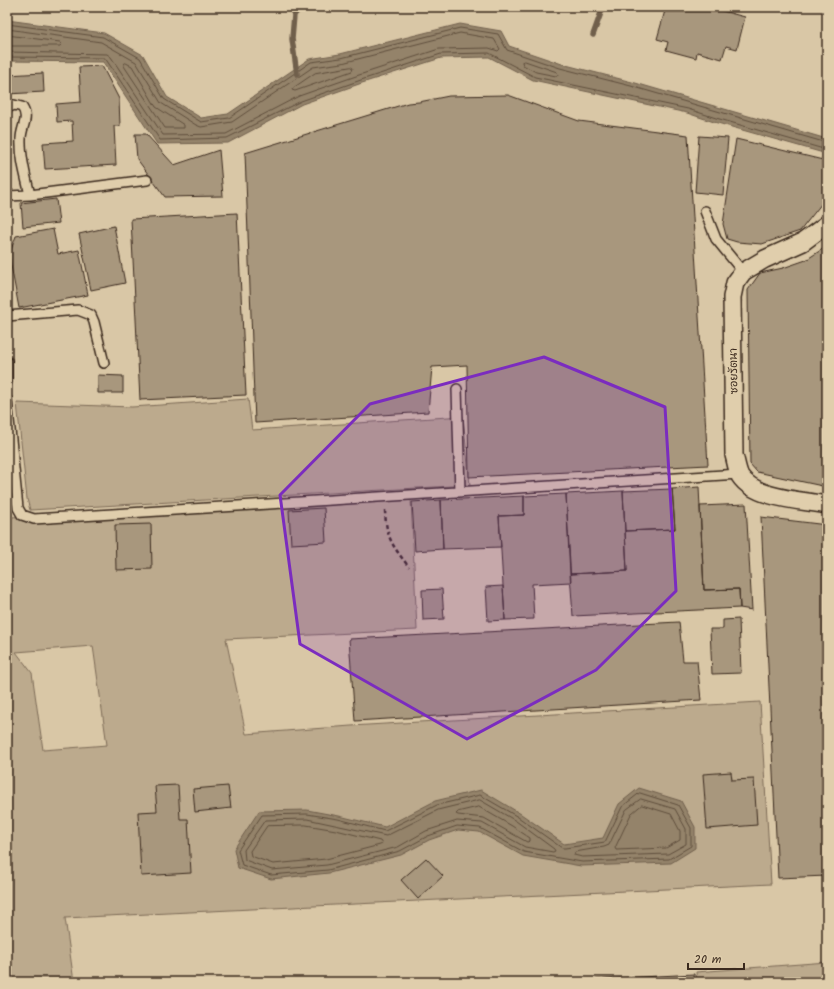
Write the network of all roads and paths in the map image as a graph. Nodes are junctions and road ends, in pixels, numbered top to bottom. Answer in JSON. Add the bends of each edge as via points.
{"nodes":[{"id":1,"x":7,"y":108,"type":"edge"},
{"id":2,"x":148,"y":180,"type":"dead end"},
{"id":3,"x":30,"y":195,"type":"junction"},
{"id":4,"x":7,"y":196,"type":"edge"},
{"id":5,"x":705,"y":211,"type":"dead end"},
{"id":6,"x":827,"y":224,"type":"edge"},
{"id":7,"x":743,"y":272,"type":"junction"},
{"id":8,"x":7,"y":316,"type":"edge"},
{"id":9,"x":7,"y":361,"type":"edge"},
{"id":10,"x":104,"y":363,"type":"dead end"},
{"id":11,"x":7,"y":381,"type":"edge"},
{"id":12,"x":457,"y":389,"type":"dead end"},
{"id":13,"x":7,"y":400,"type":"edge"},
{"id":14,"x":739,"y":474,"type":"junction"},
{"id":15,"x":460,"y":492,"type":"junction"},
{"id":16,"x":384,"y":497,"type":"junction"},
{"id":17,"x":827,"y":505,"type":"edge"},
{"id":18,"x":409,"y":567,"type":"dead end"}],
"edges":[{"from":1,"to":3,"type":"lane","via":[[14,105],[22,107],[26,113],[21,148]]},
{"from":2,"to":3,"type":"lane"},
{"from":3,"to":4,"type":"lane"},
{"from":5,"to":7,"type":"lane","via":[[716,239]]},
{"from":6,"to":7,"type":"street","via":[[803,242]]},
{"from":7,"to":14,"type":"street","name":"ซอยรัตนา","via":[[735,283],[732,297],[734,455]]},
{"from":8,"to":10,"type":"lane","via":[[78,310],[91,315]]},
{"from":9,"to":11,"type":"lane"},
{"from":12,"to":15,"type":"lane"},
{"from":13,"to":16,"type":"lane","via":[[18,508],[22,515],[34,519]]},
{"from":14,"to":15,"type":"lane"},
{"from":14,"to":17,"type":"street","via":[[747,484],[765,494]]},
{"from":15,"to":16,"type":"lane"},
{"from":16,"to":18,"type":"path","via":[[388,534],[393,546]]}]}
